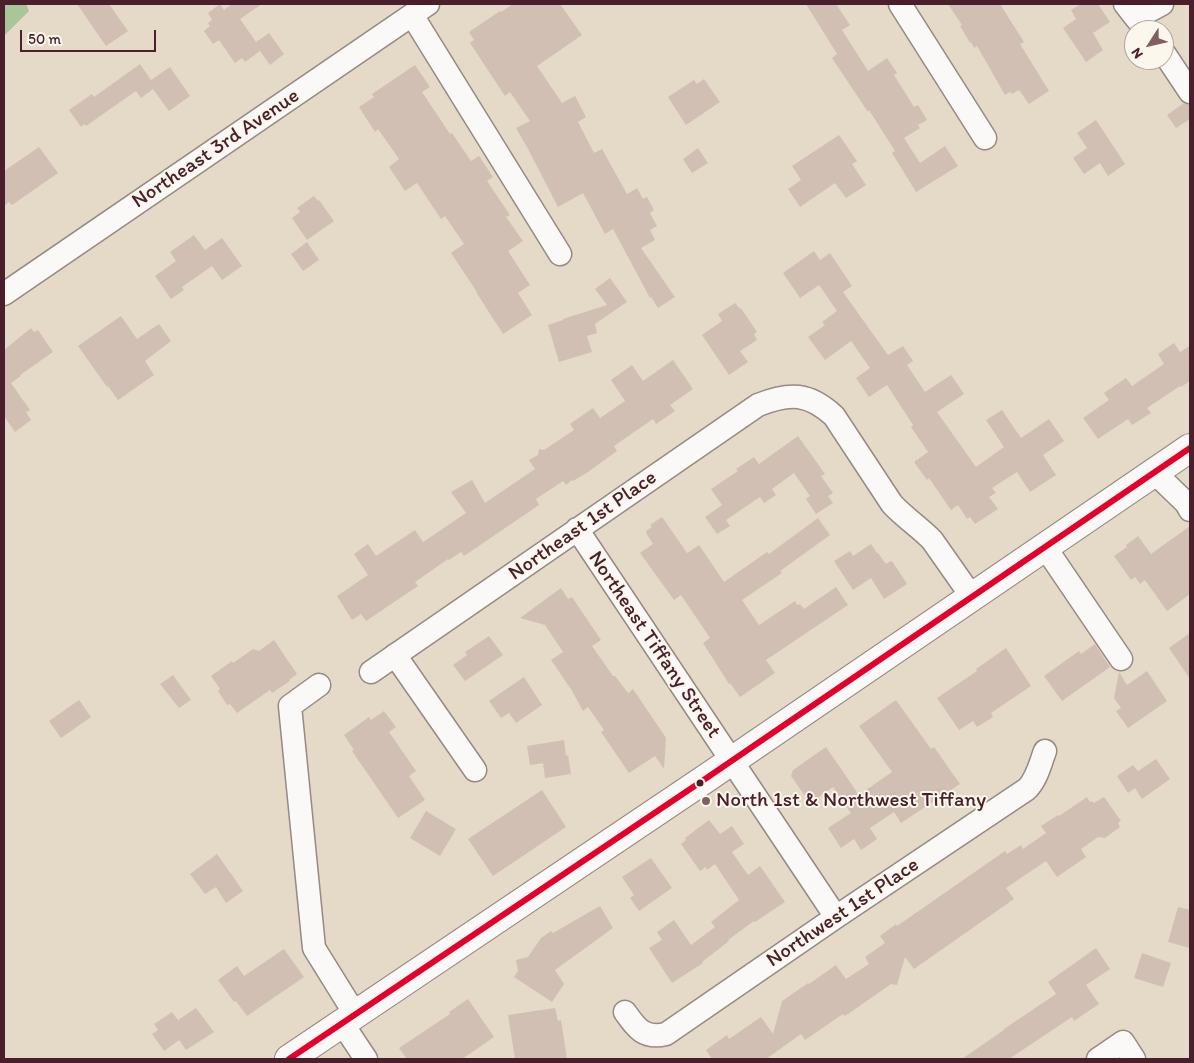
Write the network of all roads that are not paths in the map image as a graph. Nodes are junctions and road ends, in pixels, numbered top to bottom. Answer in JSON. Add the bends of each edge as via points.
{"nodes":[{"id":1,"x":900,"y":4,"type":"edge"},
{"id":2,"x":1162,"y":4,"type":"edge"},
{"id":3,"x":420,"y":9,"type":"edge"},
{"id":4,"x":1136,"y":17,"type":"edge"},
{"id":5,"x":1174,"y":68,"type":"edge"},
{"id":6,"x":1190,"y":92,"type":"edge"},
{"id":7,"x":985,"y":138,"type":"dead end"},
{"id":8,"x":560,"y":254,"type":"dead end"},
{"id":9,"x":4,"y":294,"type":"edge"},
{"id":10,"x":1190,"y":448,"type":"edge"},
{"id":11,"x":1155,"y":473,"type":"junction"},
{"id":12,"x":1190,"y":510,"type":"edge"},
{"id":13,"x":577,"y":529,"type":"junction"},
{"id":14,"x":1045,"y":547,"type":"junction"},
{"id":15,"x":972,"y":597,"type":"junction"},
{"id":16,"x":396,"y":655,"type":"junction"},
{"id":17,"x":1121,"y":659,"type":"dead end"},
{"id":18,"x":371,"y":672,"type":"dead end"},
{"id":19,"x":318,"y":685,"type":"dead end"},
{"id":20,"x":1045,"y":751,"type":"dead end"},
{"id":21,"x":732,"y":760,"type":"junction"},
{"id":22,"x":475,"y":770,"type":"dead end"},
{"id":23,"x":836,"y":917,"type":"junction"},
{"id":24,"x":625,"y":1012,"type":"dead end"},
{"id":25,"x":348,"y":1019,"type":"junction"},
{"id":26,"x":1129,"y":1051,"type":"edge"},
{"id":27,"x":289,"y":1059,"type":"edge"},
{"id":28,"x":366,"y":1059,"type":"edge"},
{"id":29,"x":1098,"y":1059,"type":"edge"}],
"edges":[{"from":1,"to":7,"type":"street"},
{"from":2,"to":4,"type":"street"},
{"from":3,"to":8,"type":"street"},
{"from":3,"to":9,"type":"street","name":"Northeast 3rd Avenue"},
{"from":5,"to":6,"type":"street"},
{"from":10,"to":11,"type":"main road"},
{"from":11,"to":12,"type":"street"},
{"from":11,"to":14,"type":"main road"},
{"from":13,"to":15,"type":"street","name":"Northeast 1st Place","via":[[758,405],[787,396],[801,397],[813,400],[834,416],[892,504],[932,540]]},
{"from":13,"to":16,"type":"street","name":"Northeast 1st Place"},
{"from":13,"to":21,"type":"street","name":"Northeast Tiffany Street"},
{"from":14,"to":15,"type":"main road"},
{"from":14,"to":17,"type":"street"},
{"from":15,"to":21,"type":"main road"},
{"from":16,"to":18,"type":"street","name":"Northeast 1st Place"},
{"from":16,"to":22,"type":"street"},
{"from":19,"to":25,"type":"street","via":[[290,706],[314,948]]},
{"from":20,"to":23,"type":"street","name":"Northwest 1st Place","via":[[1036,778],[1027,789]]},
{"from":21,"to":23,"type":"street","name":"Northeast Tiffany Street"},
{"from":21,"to":25,"type":"main road"},
{"from":23,"to":24,"type":"street","name":"Northwest 1st Place","via":[[666,1034],[646,1033],[637,1028]]},
{"from":25,"to":27,"type":"main road"},
{"from":25,"to":28,"type":"street"},
{"from":26,"to":29,"type":"street"}]}
